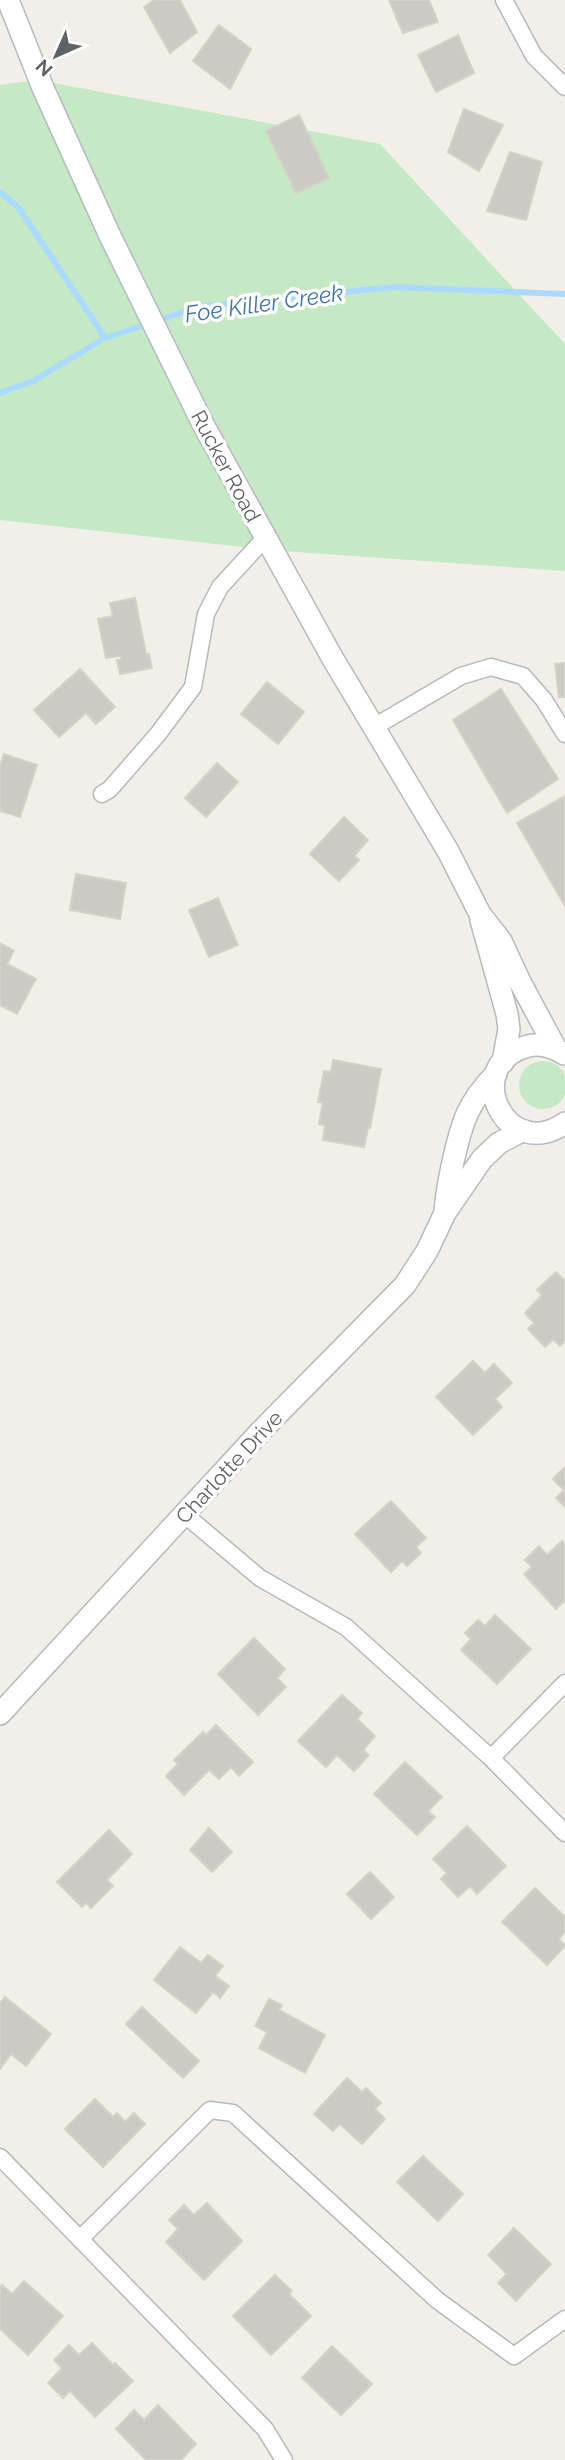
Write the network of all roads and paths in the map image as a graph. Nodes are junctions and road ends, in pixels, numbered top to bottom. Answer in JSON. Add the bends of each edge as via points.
{"nodes":[{"id":1,"x":8,"y":0,"type":"edge"},
{"id":2,"x":504,"y":0,"type":"edge"},
{"id":3,"x":565,"y":87,"type":"edge"},
{"id":4,"x":265,"y":538,"type":"junction"},
{"id":5,"x":374,"y":727,"type":"junction"},
{"id":6,"x":565,"y":734,"type":"edge"},
{"id":7,"x":102,"y":794,"type":"dead end"},
{"id":8,"x":480,"y":914,"type":"junction"},
{"id":9,"x":560,"y":1052,"type":"edge"},
{"id":10,"x":499,"y":1068,"type":"junction"},
{"id":11,"x":565,"y":1123,"type":"edge"},
{"id":12,"x":531,"y":1132,"type":"junction"},
{"id":13,"x":565,"y":1139,"type":"edge"},
{"id":14,"x":445,"y":1213,"type":"junction"},
{"id":15,"x":184,"y":1514,"type":"junction"},
{"id":16,"x":565,"y":1683,"type":"edge"},
{"id":17,"x":0,"y":1714,"type":"edge"},
{"id":18,"x":491,"y":1758,"type":"junction"},
{"id":19,"x":565,"y":1833,"type":"edge"},
{"id":20,"x":0,"y":2157,"type":"edge"},
{"id":21,"x":80,"y":2239,"type":"junction"},
{"id":22,"x":565,"y":2319,"type":"edge"},
{"id":23,"x":284,"y":2460,"type":"edge"}],
"edges":[{"from":1,"to":4,"type":"main road","name":"Rucker Road","via":[[110,236]]},
{"from":2,"to":3,"type":"street","via":[[534,55]]},
{"from":4,"to":5,"type":"main road","name":"Rucker Road"},
{"from":4,"to":7,"type":"street","via":[[220,587],[206,614],[193,687],[158,734]]},
{"from":5,"to":6,"type":"street","via":[[461,676],[491,667],[523,676]]},
{"from":5,"to":8,"type":"main road","name":"Rucker Road"},
{"from":8,"to":9,"type":"main road","name":"Rucker Road","via":[[501,941]]},
{"from":8,"to":10,"type":"main road","name":"Rucker Road","via":[[509,1029]]},
{"from":9,"to":10,"type":"main road","via":[[531,1045],[517,1050]]},
{"from":10,"to":12,"type":"main road","name":"Rucker Road","via":[[493,1085],[500,1113],[510,1124]]},
{"from":10,"to":14,"type":"main road","name":"Charlotte Drive","via":[[467,1115],[446,1192]]},
{"from":11,"to":12,"type":"main road","name":"Charlotte Drive","via":[[551,1131]]},
{"from":12,"to":13,"type":"main road"},
{"from":12,"to":14,"type":"main road","name":"Charlotte Drive","via":[[499,1143],[482,1159]]},
{"from":14,"to":15,"type":"main road","name":"Charlotte Drive","via":[[428,1251],[405,1284]]},
{"from":15,"to":17,"type":"main road","name":"Charlotte Drive"},
{"from":15,"to":18,"type":"street","via":[[260,1578],[346,1627]]},
{"from":16,"to":18,"type":"street"},
{"from":18,"to":19,"type":"street"},
{"from":20,"to":21,"type":"street"},
{"from":21,"to":22,"type":"street","via":[[210,2110],[233,2113],[438,2300],[514,2356]]},
{"from":21,"to":23,"type":"street","via":[[265,2429]]}]}
